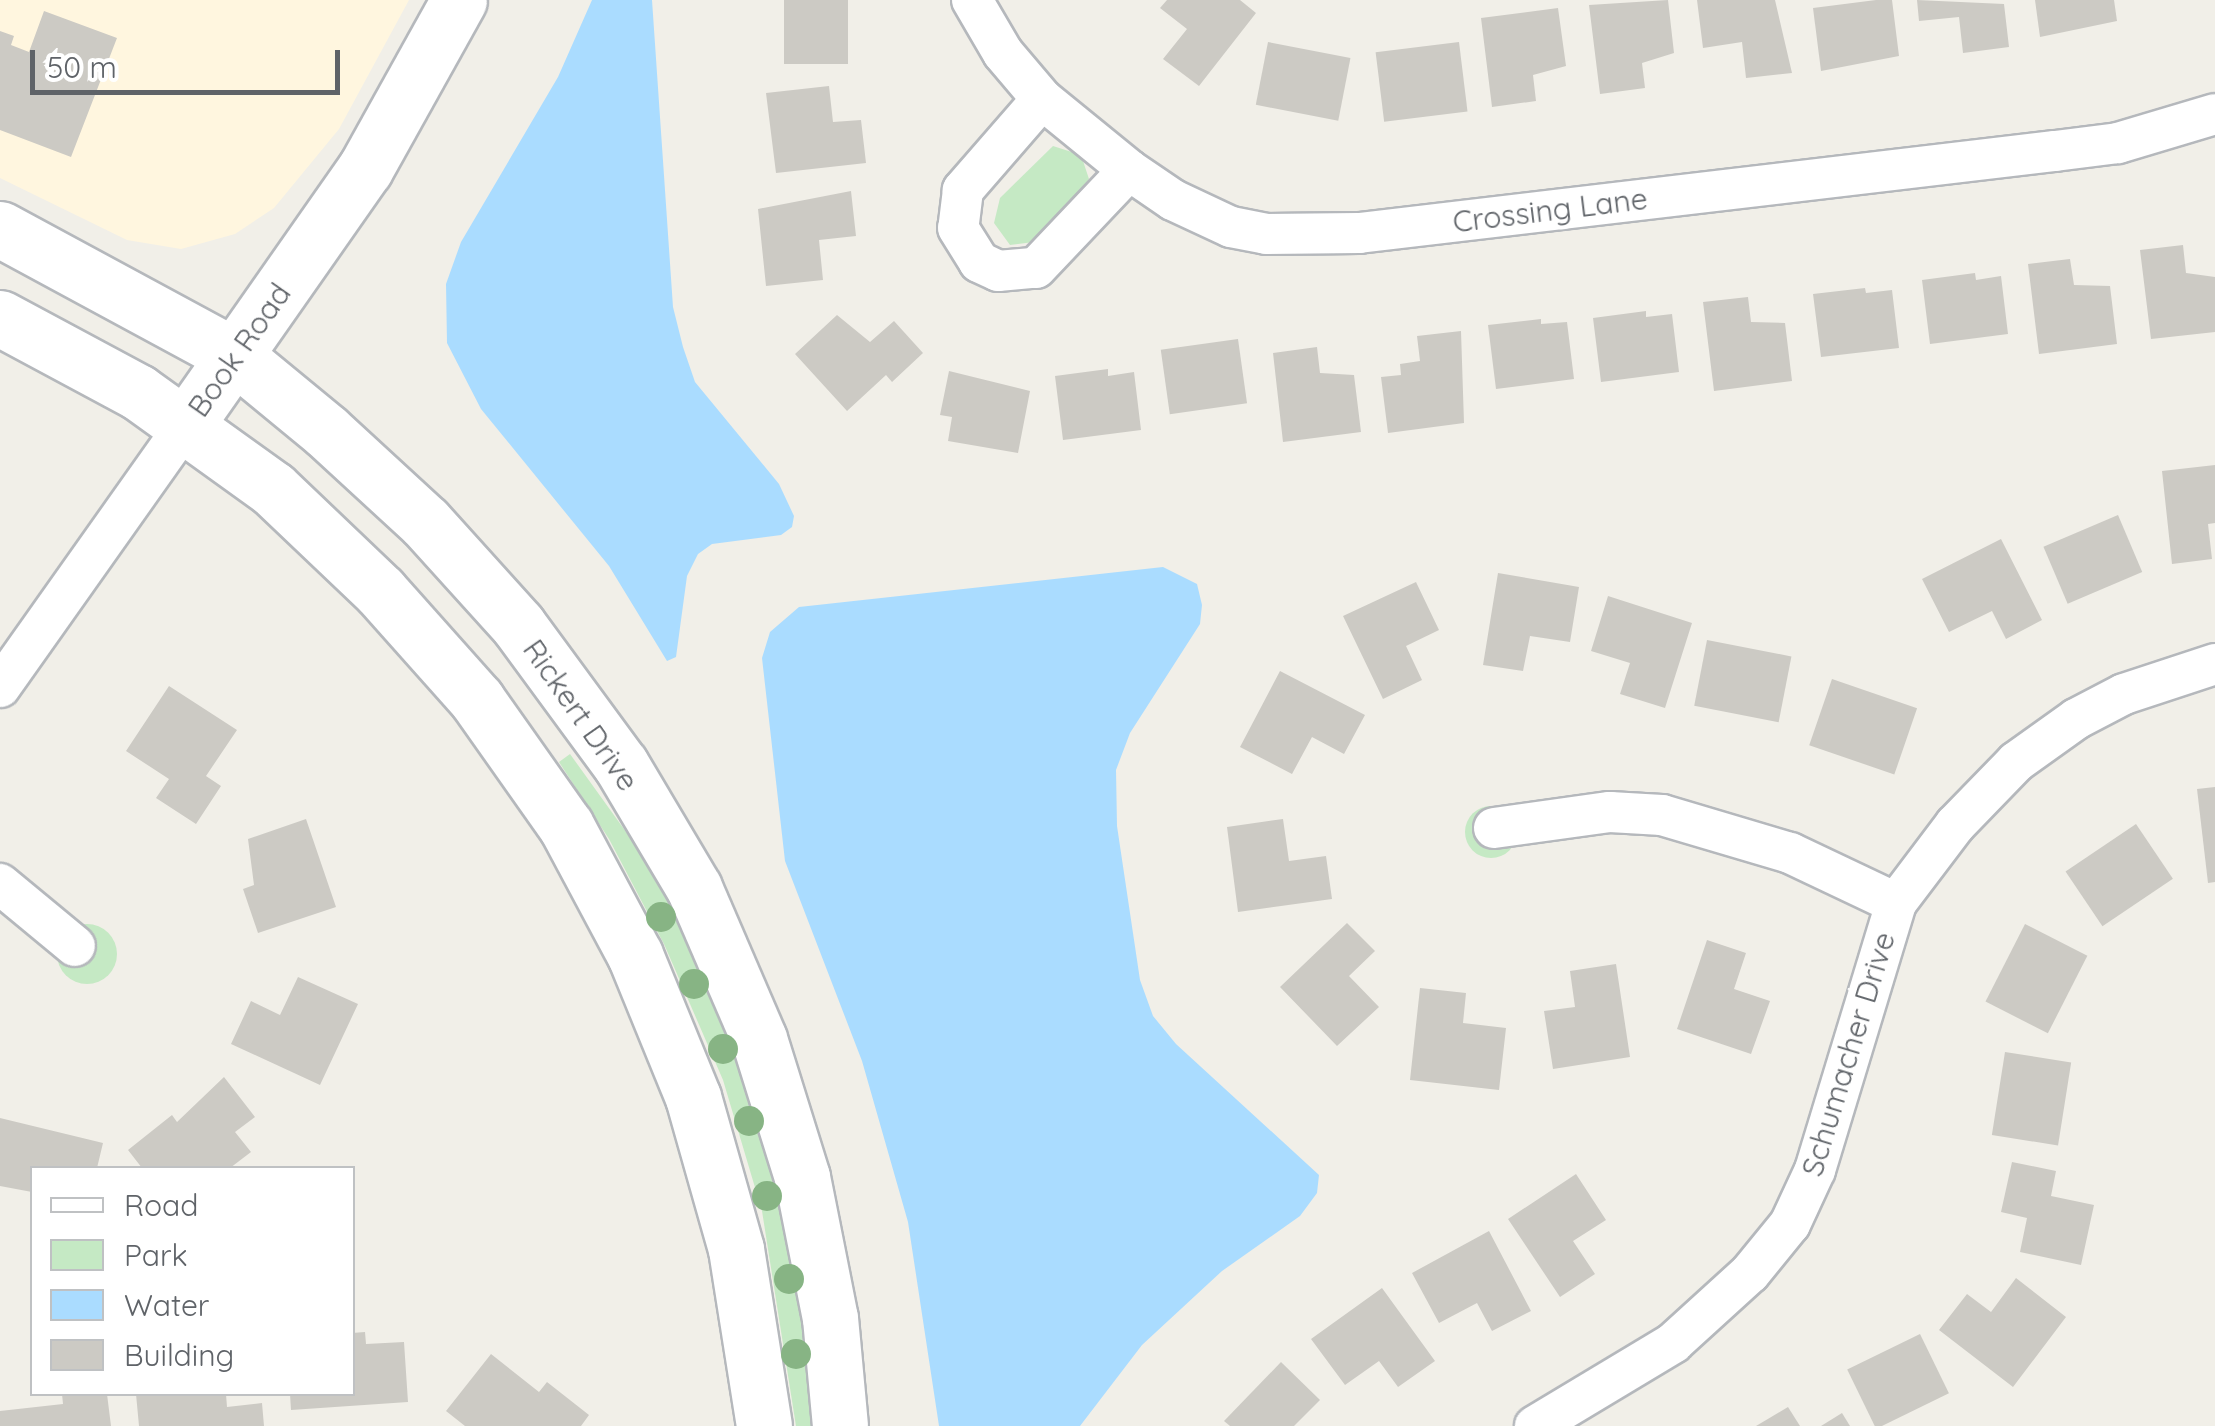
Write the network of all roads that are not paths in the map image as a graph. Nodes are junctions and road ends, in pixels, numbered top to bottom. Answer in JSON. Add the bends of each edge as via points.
{"nodes":[{"id":1,"x":459,"y":0,"type":"edge"},
{"id":2,"x":972,"y":0,"type":"edge"},
{"id":3,"x":1042,"y":99,"type":"junction"},
{"id":4,"x":2215,"y":114,"type":"edge"},
{"id":5,"x":1129,"y":170,"type":"junction"},
{"id":6,"x":0,"y":229,"type":"edge"},
{"id":7,"x":0,"y":318,"type":"edge"},
{"id":8,"x":235,"y":356,"type":"junction"},
{"id":9,"x":187,"y":423,"type":"junction"},
{"id":10,"x":2215,"y":664,"type":"edge"},
{"id":11,"x":0,"y":687,"type":"edge"},
{"id":12,"x":1494,"y":828,"type":"dead end"},
{"id":13,"x":0,"y":884,"type":"edge"},
{"id":14,"x":1896,"y":903,"type":"junction"},
{"id":15,"x":75,"y":946,"type":"dead end"},
{"id":16,"x":764,"y":1426,"type":"edge"},
{"id":17,"x":840,"y":1426,"type":"edge"},
{"id":18,"x":1535,"y":1426,"type":"edge"}],
"edges":[{"from":1,"to":8,"type":"street","name":"Book Road","via":[[364,169]]},
{"from":2,"to":3,"type":"street","name":"Crossing Lane"},
{"from":3,"to":5,"type":"street","name":"Crossing Lane"},
{"from":3,"to":5,"type":"street","via":[[963,190],[958,228],[979,262],[998,271],[1036,268]]},
{"from":4,"to":5,"type":"street","name":"Crossing Lane","via":[[2087,147],[1328,235],[1231,227]]},
{"from":6,"to":8,"type":"street","name":"Rickert Drive"},
{"from":7,"to":9,"type":"street"},
{"from":8,"to":9,"type":"street","name":"Book Road"},
{"from":8,"to":17,"type":"street","name":"Rickert Drive","via":[[426,522],[518,625],[621,765],[694,888],[760,1039],[802,1177],[830,1318]]},
{"from":9,"to":11,"type":"street","name":"Book Road"},
{"from":9,"to":16,"type":"street","via":[[273,489],[380,591],[477,700],[566,826],[635,954],[694,1097],[736,1250]]},
{"from":10,"to":14,"type":"street","name":"Schumacher Drive","via":[[2124,694],[2016,762],[1954,825]]},
{"from":12,"to":14,"type":"street","via":[[1610,812],[1662,816],[1790,853]]},
{"from":13,"to":15,"type":"street"},
{"from":14,"to":18,"type":"street","name":"Schumacher Drive","via":[[1815,1170],[1790,1224],[1750,1273],[1673,1343]]}]}
